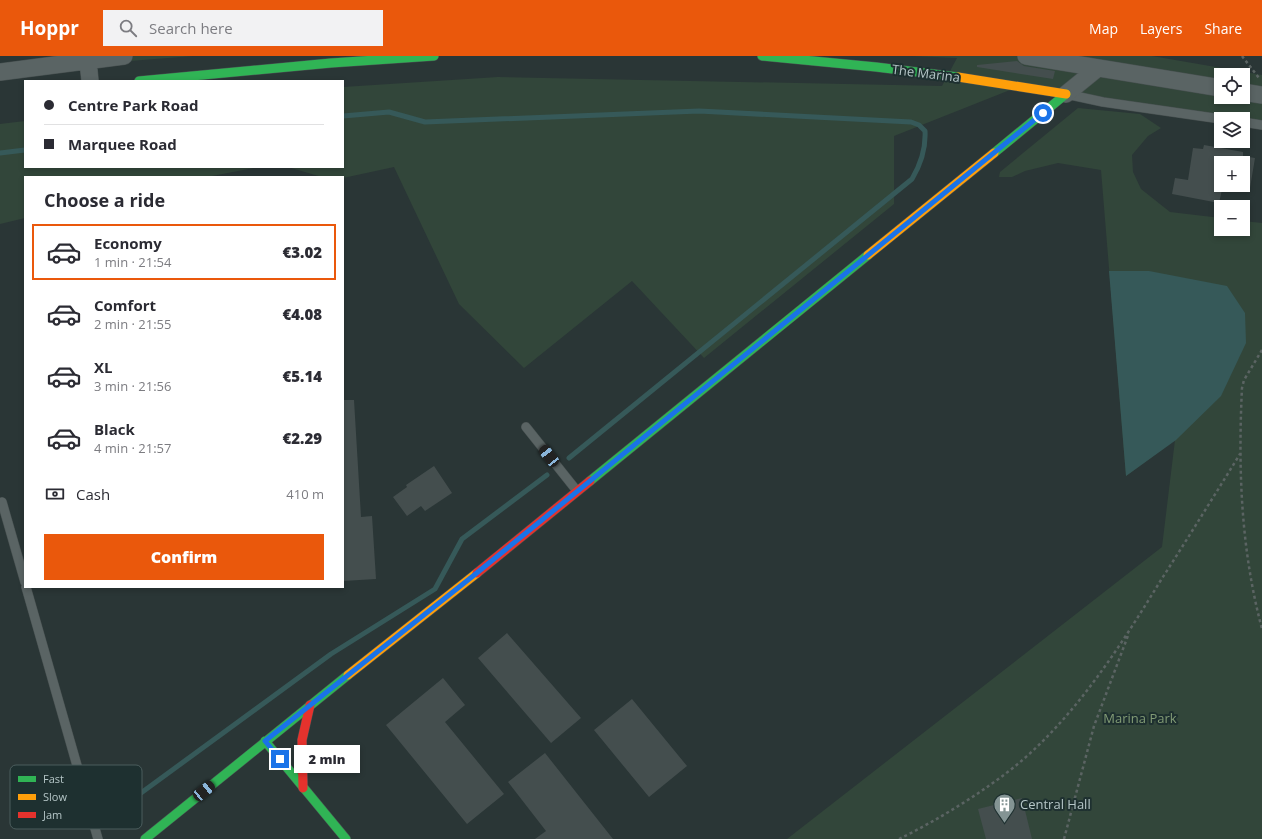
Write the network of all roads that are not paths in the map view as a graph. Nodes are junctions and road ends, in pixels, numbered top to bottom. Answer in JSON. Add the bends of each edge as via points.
{"nodes":[{"id":1,"x":124,"y":56,"type":"edge"},
{"id":2,"x":434,"y":56,"type":"edge"},
{"id":3,"x":762,"y":56,"type":"edge"},
{"id":4,"x":1026,"y":56,"type":"edge"},
{"id":5,"x":88,"y":61,"type":"junction"},
{"id":6,"x":1098,"y":68,"type":"junction"},
{"id":7,"x":0,"y":72,"type":"edge"},
{"id":8,"x":90,"y":80,"type":"edge"},
{"id":9,"x":150,"y":80,"type":"edge"},
{"id":10,"x":1214,"y":87,"type":"edge"},
{"id":11,"x":1250,"y":93,"type":"edge"},
{"id":12,"x":1066,"y":94,"type":"junction"},
{"id":13,"x":1262,"y":94,"type":"edge"},
{"id":14,"x":1214,"y":118,"type":"edge"},
{"id":15,"x":1250,"y":123,"type":"edge"},
{"id":16,"x":1262,"y":125,"type":"edge"},
{"id":17,"x":526,"y":427,"type":"dead end"},
{"id":18,"x":577,"y":491,"type":"junction"},
{"id":19,"x":2,"y":502,"type":"dead end"},
{"id":20,"x":24,"y":579,"type":"edge"},
{"id":21,"x":26,"y":588,"type":"edge"},
{"id":22,"x":310,"y":705,"type":"junction"},
{"id":23,"x":265,"y":741,"type":"junction"},
{"id":24,"x":77,"y":765,"type":"edge"},
{"id":25,"x":303,"y":788,"type":"junction"},
{"id":26,"x":95,"y":829,"type":"edge"},
{"id":27,"x":98,"y":839,"type":"edge"},
{"id":28,"x":145,"y":839,"type":"edge"},
{"id":29,"x":346,"y":839,"type":"edge"}],
"edges":[{"from":1,"to":5,"type":"street"},
{"from":2,"to":9,"type":"street"},
{"from":3,"to":12,"type":"street","name":"The Marina","via":[[853,63]]},
{"from":4,"to":6,"type":"street"},
{"from":5,"to":7,"type":"street"},
{"from":5,"to":8,"type":"street"},
{"from":6,"to":10,"type":"street"},
{"from":6,"to":12,"type":"street"},
{"from":11,"to":13,"type":"street"},
{"from":12,"to":14,"type":"lane"},
{"from":12,"to":18,"type":"street"},
{"from":15,"to":16,"type":"lane"},
{"from":17,"to":18,"type":"lane"},
{"from":18,"to":22,"type":"street"},
{"from":19,"to":20,"type":"lane"},
{"from":21,"to":24,"type":"lane"},
{"from":22,"to":23,"type":"street"},
{"from":22,"to":25,"type":"street","via":[[302,740]]},
{"from":23,"to":25,"type":"street"},
{"from":23,"to":28,"type":"street"},
{"from":25,"to":29,"type":"street"},
{"from":26,"to":27,"type":"lane"}]}
